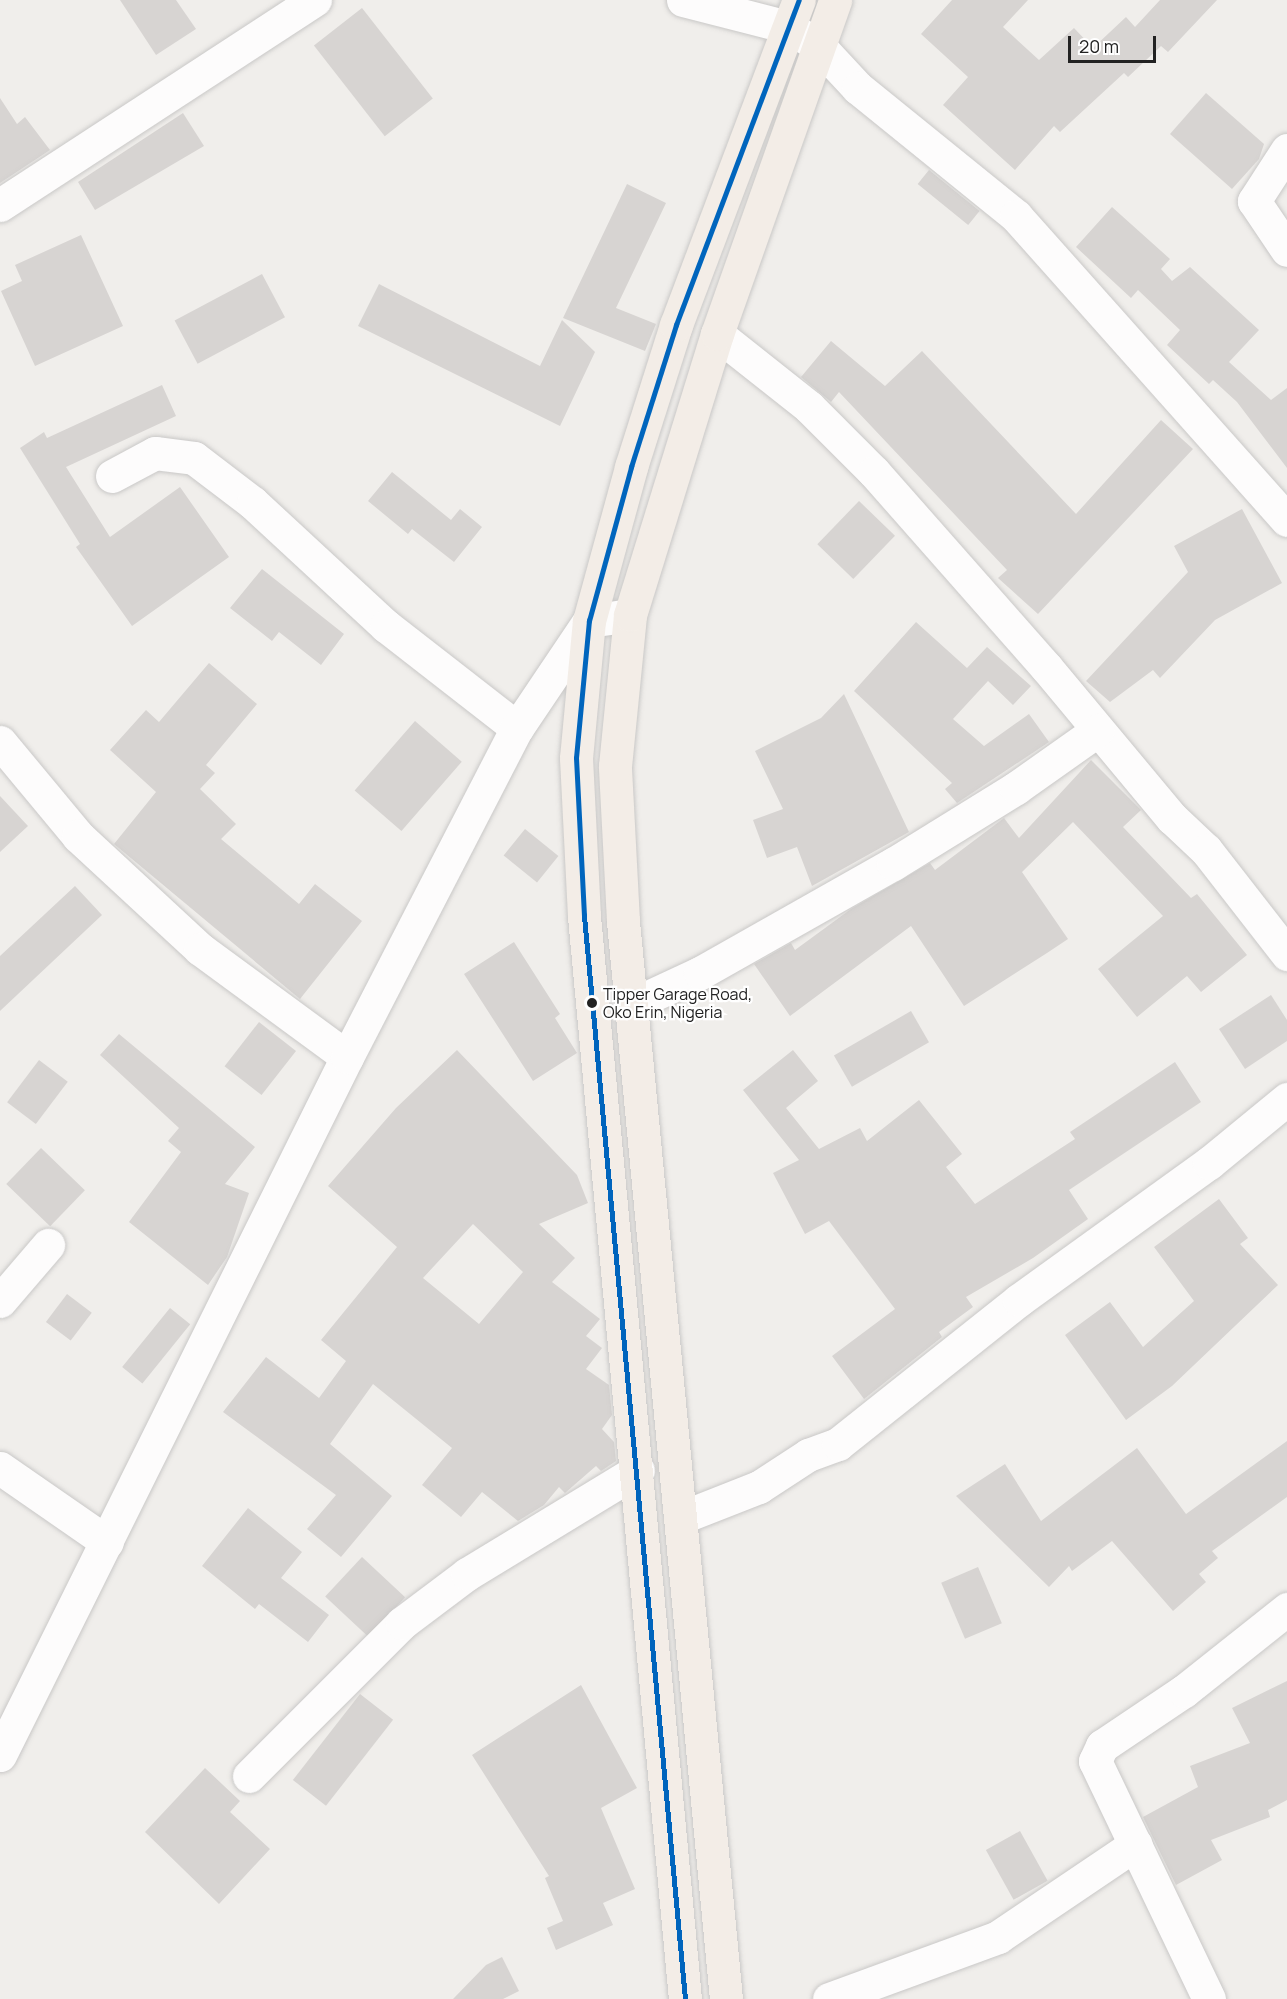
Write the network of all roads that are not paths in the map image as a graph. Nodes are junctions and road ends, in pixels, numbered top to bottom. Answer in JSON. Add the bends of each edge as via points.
{"nodes":[{"id":1,"x":313,"y":0,"type":"edge"},
{"id":2,"x":683,"y":0,"type":"edge"},
{"id":3,"x":835,"y":0,"type":"edge"},
{"id":4,"x":793,"y":13,"type":"edge"},
{"id":5,"x":818,"y":45,"type":"junction"},
{"id":6,"x":1287,"y":150,"type":"edge"},
{"id":7,"x":0,"y":205,"type":"edge"},
{"id":8,"x":1287,"y":250,"type":"edge"},
{"id":9,"x":717,"y":334,"type":"junction"},
{"id":10,"x":112,"y":476,"type":"dead end"},
{"id":11,"x":1287,"y":520,"type":"edge"},
{"id":12,"x":630,"y":615,"type":"junction"},
{"id":13,"x":589,"y":621,"type":"junction"},
{"id":14,"x":517,"y":728,"type":"junction"},
{"id":15,"x":1098,"y":730,"type":"junction"},
{"id":16,"x":0,"y":742,"type":"edge"},
{"id":17,"x":1287,"y":954,"type":"edge"},
{"id":18,"x":631,"y":1005,"type":"junction"},
{"id":19,"x":346,"y":1058,"type":"junction"},
{"id":20,"x":1287,"y":1099,"type":"edge"},
{"id":21,"x":48,"y":1245,"type":"dead end"},
{"id":22,"x":0,"y":1301,"type":"edge"},
{"id":23,"x":0,"y":1468,"type":"edge"},
{"id":24,"x":638,"y":1470,"type":"junction"},
{"id":25,"x":680,"y":1518,"type":"junction"},
{"id":26,"x":107,"y":1542,"type":"junction"},
{"id":27,"x":1287,"y":1610,"type":"edge"},
{"id":28,"x":0,"y":1755,"type":"edge"},
{"id":29,"x":249,"y":1776,"type":"dead end"},
{"id":30,"x":1136,"y":1844,"type":"junction"},
{"id":31,"x":686,"y":1999,"type":"edge"},
{"id":32,"x":726,"y":1999,"type":"edge"},
{"id":33,"x":829,"y":1999,"type":"edge"},
{"id":34,"x":1209,"y":1999,"type":"edge"}],
"edges":[{"from":1,"to":7,"type":"street"},
{"from":2,"to":4,"type":"street"},
{"from":3,"to":5,"type":"main road"},
{"from":4,"to":5,"type":"street"},
{"from":4,"to":13,"type":"main road","via":[[676,325],[631,466]]},
{"from":5,"to":9,"type":"main road"},
{"from":5,"to":11,"type":"street","via":[[858,88],[1016,216]]},
{"from":6,"to":8,"type":"street","via":[[1254,201]]},
{"from":9,"to":12,"type":"main road"},
{"from":9,"to":15,"type":"street","via":[[809,407],[874,472]]},
{"from":10,"to":14,"type":"street","via":[[155,453],[194,458],[253,502],[386,626]]},
{"from":12,"to":13,"type":"street"},
{"from":12,"to":18,"type":"main road","via":[[615,766]]},
{"from":13,"to":14,"type":"street"},
{"from":13,"to":24,"type":"main road","via":[[576,758],[584,916]]},
{"from":14,"to":19,"type":"street"},
{"from":15,"to":17,"type":"street","via":[[1172,818],[1206,850]]},
{"from":15,"to":18,"type":"street","via":[[1016,788],[893,864],[700,973]]},
{"from":16,"to":19,"type":"street","via":[[78,836],[200,949]]},
{"from":18,"to":25,"type":"main road"},
{"from":19,"to":26,"type":"street"},
{"from":20,"to":25,"type":"street","via":[[1209,1163],[1018,1300],[838,1444],[808,1455],[759,1487]]},
{"from":21,"to":22,"type":"street"},
{"from":23,"to":26,"type":"street"},
{"from":24,"to":29,"type":"street","via":[[467,1574],[402,1623]]},
{"from":24,"to":31,"type":"main road"},
{"from":25,"to":32,"type":"main road"},
{"from":26,"to":28,"type":"street"},
{"from":27,"to":30,"type":"street","via":[[1184,1690],[1102,1746],[1095,1761],[1099,1775]]},
{"from":30,"to":33,"type":"street","via":[[998,1937]]},
{"from":30,"to":34,"type":"street"}]}
